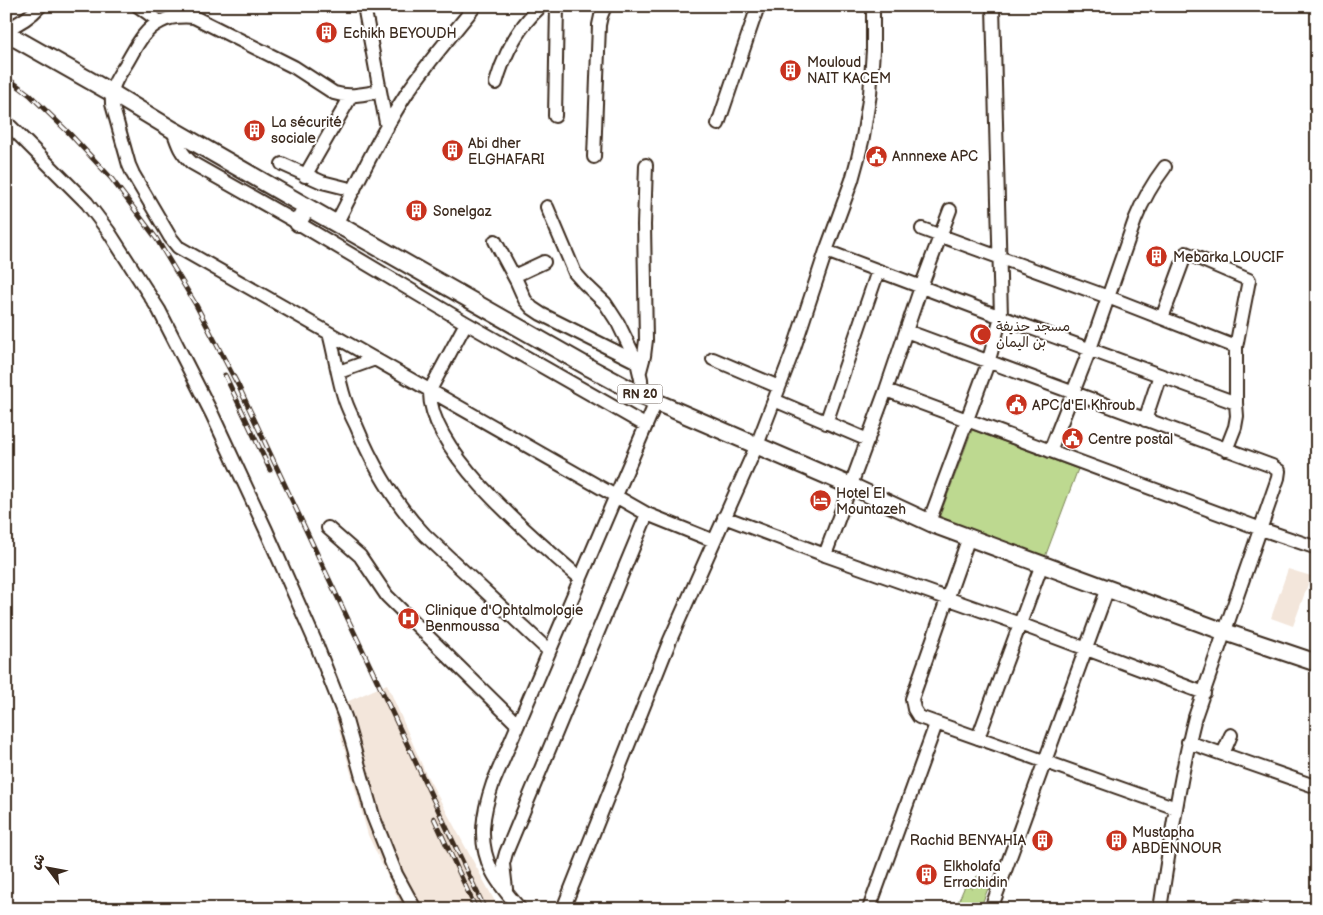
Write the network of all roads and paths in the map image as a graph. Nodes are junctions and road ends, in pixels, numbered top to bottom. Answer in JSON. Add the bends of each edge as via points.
{"nodes":[{"id":1,"x":40,"y":6,"type":"edge"},
{"id":2,"x":138,"y":6,"type":"edge"},
{"id":3,"x":364,"y":6,"type":"edge"},
{"id":4,"x":475,"y":6,"type":"edge"},
{"id":5,"x":541,"y":6,"type":"edge"},
{"id":6,"x":556,"y":6,"type":"edge"},
{"id":7,"x":605,"y":6,"type":"edge"},
{"id":8,"x":758,"y":6,"type":"edge"},
{"id":9,"x":873,"y":6,"type":"edge"},
{"id":10,"x":993,"y":6,"type":"edge"},
{"id":11,"x":160,"y":22,"type":"junction"},
{"id":12,"x":6,"y":29,"type":"edge"},
{"id":13,"x":6,"y":33,"type":"edge"},
{"id":14,"x":496,"y":83,"type":"dead end"},
{"id":15,"x":380,"y":91,"type":"junction"},
{"id":16,"x":112,"y":93,"type":"junction"},
{"id":17,"x":351,"y":96,"type":"junction"},
{"id":18,"x":555,"y":116,"type":"dead end"},
{"id":19,"x":6,"y":122,"type":"edge"},
{"id":20,"x":718,"y":124,"type":"dead end"},
{"id":21,"x":387,"y":128,"type":"junction"},
{"id":22,"x":173,"y":130,"type":"junction"},
{"id":23,"x":594,"y":157,"type":"dead end"},
{"id":24,"x":282,"y":164,"type":"dead end"},
{"id":25,"x":646,"y":165,"type":"dead end"},
{"id":26,"x":1165,"y":167,"type":"dead end"},
{"id":27,"x":306,"y":176,"type":"junction"},
{"id":28,"x":354,"y":190,"type":"junction"},
{"id":29,"x":307,"y":207,"type":"junction"},
{"id":30,"x":547,"y":207,"type":"dead end"},
{"id":31,"x":950,"y":210,"type":"dead end"},
{"id":32,"x":298,"y":223,"type":"junction"},
{"id":33,"x":336,"y":224,"type":"junction"},
{"id":34,"x":922,"y":229,"type":"dead end"},
{"id":35,"x":940,"y":236,"type":"junction"},
{"id":36,"x":496,"y":241,"type":"dead end"},
{"id":37,"x":826,"y":251,"type":"junction"},
{"id":38,"x":1000,"y":259,"type":"junction"},
{"id":39,"x":544,"y":262,"type":"dead end"},
{"id":40,"x":878,"y":271,"type":"junction"},
{"id":41,"x":514,"y":276,"type":"junction"},
{"id":42,"x":921,"y":287,"type":"junction"},
{"id":43,"x":1108,"y":297,"type":"junction"},
{"id":44,"x":1001,"y":317,"type":"junction"},
{"id":45,"x":1162,"y":318,"type":"junction"},
{"id":46,"x":466,"y":323,"type":"junction"},
{"id":47,"x":906,"y":331,"type":"junction"},
{"id":48,"x":329,"y":333,"type":"junction"},
{"id":49,"x":1236,"y":347,"type":"junction"},
{"id":50,"x":1090,"y":349,"type":"junction"},
{"id":51,"x":375,"y":359,"type":"junction"},
{"id":52,"x":713,"y":359,"type":"dead end"},
{"id":53,"x":988,"y":363,"type":"junction"},
{"id":54,"x":638,"y":367,"type":"junction"},
{"id":55,"x":339,"y":372,"type":"junction"},
{"id":56,"x":1160,"y":376,"type":"junction"},
{"id":57,"x":779,"y":387,"type":"junction"},
{"id":58,"x":430,"y":390,"type":"junction"},
{"id":59,"x":886,"y":390,"type":"junction"},
{"id":60,"x":1072,"y":392,"type":"junction"},
{"id":61,"x":649,"y":399,"type":"junction"},
{"id":62,"x":774,"y":400,"type":"junction"},
{"id":63,"x":1236,"y":403,"type":"junction"},
{"id":64,"x":967,"y":420,"type":"junction"},
{"id":65,"x":1145,"y":420,"type":"junction"},
{"id":66,"x":826,"y":423,"type":"junction"},
{"id":67,"x":645,"y":425,"type":"junction"},
{"id":68,"x":868,"y":440,"type":"junction"},
{"id":69,"x":757,"y":445,"type":"junction"},
{"id":70,"x":1226,"y":450,"type":"junction"},
{"id":71,"x":1050,"y":451,"type":"junction"},
{"id":72,"x":851,"y":486,"type":"junction"},
{"id":73,"x":615,"y":496,"type":"junction"},
{"id":74,"x":647,"y":514,"type":"junction"},
{"id":75,"x":724,"y":517,"type":"junction"},
{"id":76,"x":929,"y":522,"type":"junction"},
{"id":77,"x":328,"y":528,"type":"dead end"},
{"id":78,"x":1261,"y":529,"type":"junction"},
{"id":79,"x":969,"y":537,"type":"junction"},
{"id":80,"x":714,"y":541,"type":"junction"},
{"id":81,"x":1317,"y":548,"type":"edge"},
{"id":82,"x":825,"y":555,"type":"junction"},
{"id":83,"x":1042,"y":564,"type":"junction"},
{"id":84,"x":580,"y":578,"type":"junction"},
{"id":85,"x":1108,"y":588,"type":"junction"},
{"id":86,"x":948,"y":597,"type":"junction"},
{"id":87,"x":1020,"y":624,"type":"junction"},
{"id":88,"x":1225,"y":632,"type":"junction"},
{"id":89,"x":1086,"y":648,"type":"junction"},
{"id":90,"x":549,"y":651,"type":"junction"},
{"id":91,"x":1317,"y":663,"type":"edge"},
{"id":92,"x":1204,"y":693,"type":"junction"},
{"id":93,"x":936,"y":724,"type":"junction"},
{"id":94,"x":518,"y":725,"type":"junction"},
{"id":95,"x":1231,"y":735,"type":"dead end"},
{"id":96,"x":978,"y":738,"type":"junction"},
{"id":97,"x":1188,"y":742,"type":"junction"},
{"id":98,"x":1223,"y":754,"type":"junction"},
{"id":99,"x":1044,"y":762,"type":"junction"},
{"id":100,"x":1317,"y":787,"type":"edge"},
{"id":101,"x":1176,"y":808,"type":"junction"},
{"id":102,"x":506,"y":891,"type":"junction"},
{"id":103,"x":415,"y":909,"type":"edge"},
{"id":104,"x":520,"y":909,"type":"edge"},
{"id":105,"x":563,"y":909,"type":"edge"},
{"id":106,"x":869,"y":909,"type":"edge"},
{"id":107,"x":991,"y":909,"type":"edge"},
{"id":108,"x":1160,"y":909,"type":"edge"},
{"id":109,"x":1238,"y":909,"type":"edge"},
{"id":110,"x":1255,"y":909,"type":"edge"}],
"edges":[{"from":1,"to":12,"type":"street","via":[[28,18]]},
{"from":2,"to":11,"type":"street"},
{"from":3,"to":15,"type":"street"},
{"from":4,"to":21,"type":"street","via":[[435,54]]},
{"from":5,"to":14,"type":"street","via":[[512,44]]},
{"from":6,"to":18,"type":"street"},
{"from":7,"to":23,"type":"street","via":[[599,25]]},
{"from":8,"to":20,"type":"street"},
{"from":9,"to":37,"type":"street","via":[[872,72],[863,137],[852,180]]},
{"from":10,"to":38,"type":"street"},
{"from":11,"to":16,"type":"street","via":[[142,37]]},
{"from":11,"to":17,"type":"street","via":[[171,17],[194,17],[294,68],[334,93]]},
{"from":13,"to":16,"type":"main road","number":"RN 20"},
{"from":15,"to":17,"type":"street"},
{"from":15,"to":21,"type":"street"},
{"from":16,"to":22,"type":"main road","number":"RN 20"},
{"from":16,"to":48,"type":"street","via":[[112,104],[133,174],[178,247]]},
{"from":17,"to":27,"type":"street"},
{"from":19,"to":103,"type":"street","via":[[87,204],[159,310],[212,414],[314,641],[345,717],[373,816],[396,874]]},
{"from":21,"to":28,"type":"street"},
{"from":22,"to":29,"type":"main road","number":"RN 20"},
{"from":22,"to":32,"type":"street","via":[[183,155],[192,163]]},
{"from":24,"to":27,"type":"street"},
{"from":25,"to":54,"type":"street","via":[[645,348]]},
{"from":26,"to":43,"type":"street","via":[[1141,204]]},
{"from":27,"to":28,"type":"street"},
{"from":28,"to":33,"type":"street"},
{"from":29,"to":32,"type":"main road"},
{"from":29,"to":33,"type":"main road","number":"RN 20"},
{"from":30,"to":54,"type":"street","via":[[575,273],[610,309]]},
{"from":31,"to":35,"type":"street"},
{"from":32,"to":46,"type":"street"},
{"from":33,"to":61,"type":"main road","number":"RN 20"},
{"from":34,"to":35,"type":"street"},
{"from":35,"to":38,"type":"street"},
{"from":35,"to":42,"type":"street"},
{"from":36,"to":41,"type":"street"},
{"from":37,"to":40,"type":"street"},
{"from":37,"to":57,"type":"street"},
{"from":38,"to":43,"type":"street"},
{"from":38,"to":44,"type":"street"},
{"from":39,"to":41,"type":"street"},
{"from":40,"to":42,"type":"street"},
{"from":40,"to":66,"type":"street"},
{"from":41,"to":54,"type":"street","via":[[525,300],[536,311]]},
{"from":42,"to":44,"type":"street"},
{"from":42,"to":47,"type":"street"},
{"from":43,"to":45,"type":"street"},
{"from":43,"to":50,"type":"street"},
{"from":44,"to":50,"type":"street"},
{"from":44,"to":53,"type":"street"},
{"from":45,"to":49,"type":"street"},
{"from":45,"to":49,"type":"street","via":[[1186,253],[1249,280]]},
{"from":46,"to":58,"type":"street"},
{"from":46,"to":67,"type":"street"},
{"from":47,"to":53,"type":"street"},
{"from":47,"to":59,"type":"street"},
{"from":48,"to":51,"type":"street"},
{"from":48,"to":55,"type":"street"},
{"from":49,"to":63,"type":"street"},
{"from":50,"to":56,"type":"street"},
{"from":50,"to":60,"type":"street"},
{"from":51,"to":55,"type":"street"},
{"from":51,"to":58,"type":"street"},
{"from":52,"to":57,"type":"street"},
{"from":53,"to":60,"type":"street"},
{"from":53,"to":64,"type":"street"},
{"from":54,"to":61,"type":"street"},
{"from":55,"to":90,"type":"street","via":[[345,400],[366,449],[409,519]]},
{"from":56,"to":63,"type":"street"},
{"from":56,"to":65,"type":"street"},
{"from":57,"to":62,"type":"street"},
{"from":58,"to":73,"type":"street"},
{"from":58,"to":84,"type":"street","via":[[433,415],[455,455],[504,508]]},
{"from":59,"to":64,"type":"street"},
{"from":59,"to":68,"type":"street"},
{"from":60,"to":65,"type":"street"},
{"from":60,"to":71,"type":"street"},
{"from":61,"to":67,"type":"street"},
{"from":61,"to":69,"type":"main road","number":"RN 20"},
{"from":62,"to":66,"type":"street"},
{"from":62,"to":69,"type":"street"},
{"from":63,"to":70,"type":"street","via":[[1235,427]]},
{"from":64,"to":71,"type":"street"},
{"from":64,"to":76,"type":"street"},
{"from":65,"to":70,"type":"street"},
{"from":66,"to":68,"type":"street"},
{"from":67,"to":73,"type":"street"},
{"from":68,"to":72,"type":"street"},
{"from":69,"to":72,"type":"main road","number":"RN 20"},
{"from":69,"to":75,"type":"street"},
{"from":70,"to":78,"type":"street","via":[[1279,471]]},
{"from":71,"to":78,"type":"street"},
{"from":72,"to":76,"type":"main road","number":"RN 20"},
{"from":72,"to":82,"type":"street"},
{"from":73,"to":74,"type":"street"},
{"from":73,"to":84,"type":"street"},
{"from":74,"to":80,"type":"street"},
{"from":74,"to":102,"type":"street","via":[[506,853],[503,872]]},
{"from":75,"to":80,"type":"street"},
{"from":75,"to":82,"type":"street"},
{"from":76,"to":79,"type":"main road","number":"RN 20"},
{"from":77,"to":94,"type":"street","via":[[360,556],[386,596]]},
{"from":78,"to":81,"type":"street"},
{"from":78,"to":88,"type":"street"},
{"from":79,"to":83,"type":"main road","number":"RN 20"},
{"from":79,"to":86,"type":"street"},
{"from":80,"to":105,"type":"street","via":[[670,640]]},
{"from":82,"to":86,"type":"street"},
{"from":83,"to":85,"type":"main road","number":"RN 20"},
{"from":83,"to":87,"type":"street"},
{"from":84,"to":90,"type":"street"},
{"from":85,"to":88,"type":"main road","number":"RN 20"},
{"from":85,"to":89,"type":"street"},
{"from":86,"to":87,"type":"street"},
{"from":86,"to":93,"type":"street","via":[[912,699],[919,717]]},
{"from":87,"to":89,"type":"street"},
{"from":87,"to":96,"type":"street"},
{"from":88,"to":91,"type":"main road","number":"RN 20"},
{"from":88,"to":92,"type":"street"},
{"from":89,"to":92,"type":"street"},
{"from":89,"to":99,"type":"street"},
{"from":90,"to":94,"type":"street"},
{"from":92,"to":97,"type":"street"},
{"from":93,"to":96,"type":"street"},
{"from":93,"to":106,"type":"street"},
{"from":94,"to":102,"type":"street","via":[[493,783],[483,820],[486,854],[492,872]]},
{"from":95,"to":98,"type":"street"},
{"from":96,"to":99,"type":"street"},
{"from":97,"to":98,"type":"street"},
{"from":97,"to":101,"type":"street"},
{"from":98,"to":100,"type":"street"},
{"from":99,"to":101,"type":"street"},
{"from":99,"to":107,"type":"street"},
{"from":101,"to":108,"type":"street"},
{"from":102,"to":104,"type":"street"},
{"from":109,"to":110,"type":"street","via":[[1238,906]]}]}
